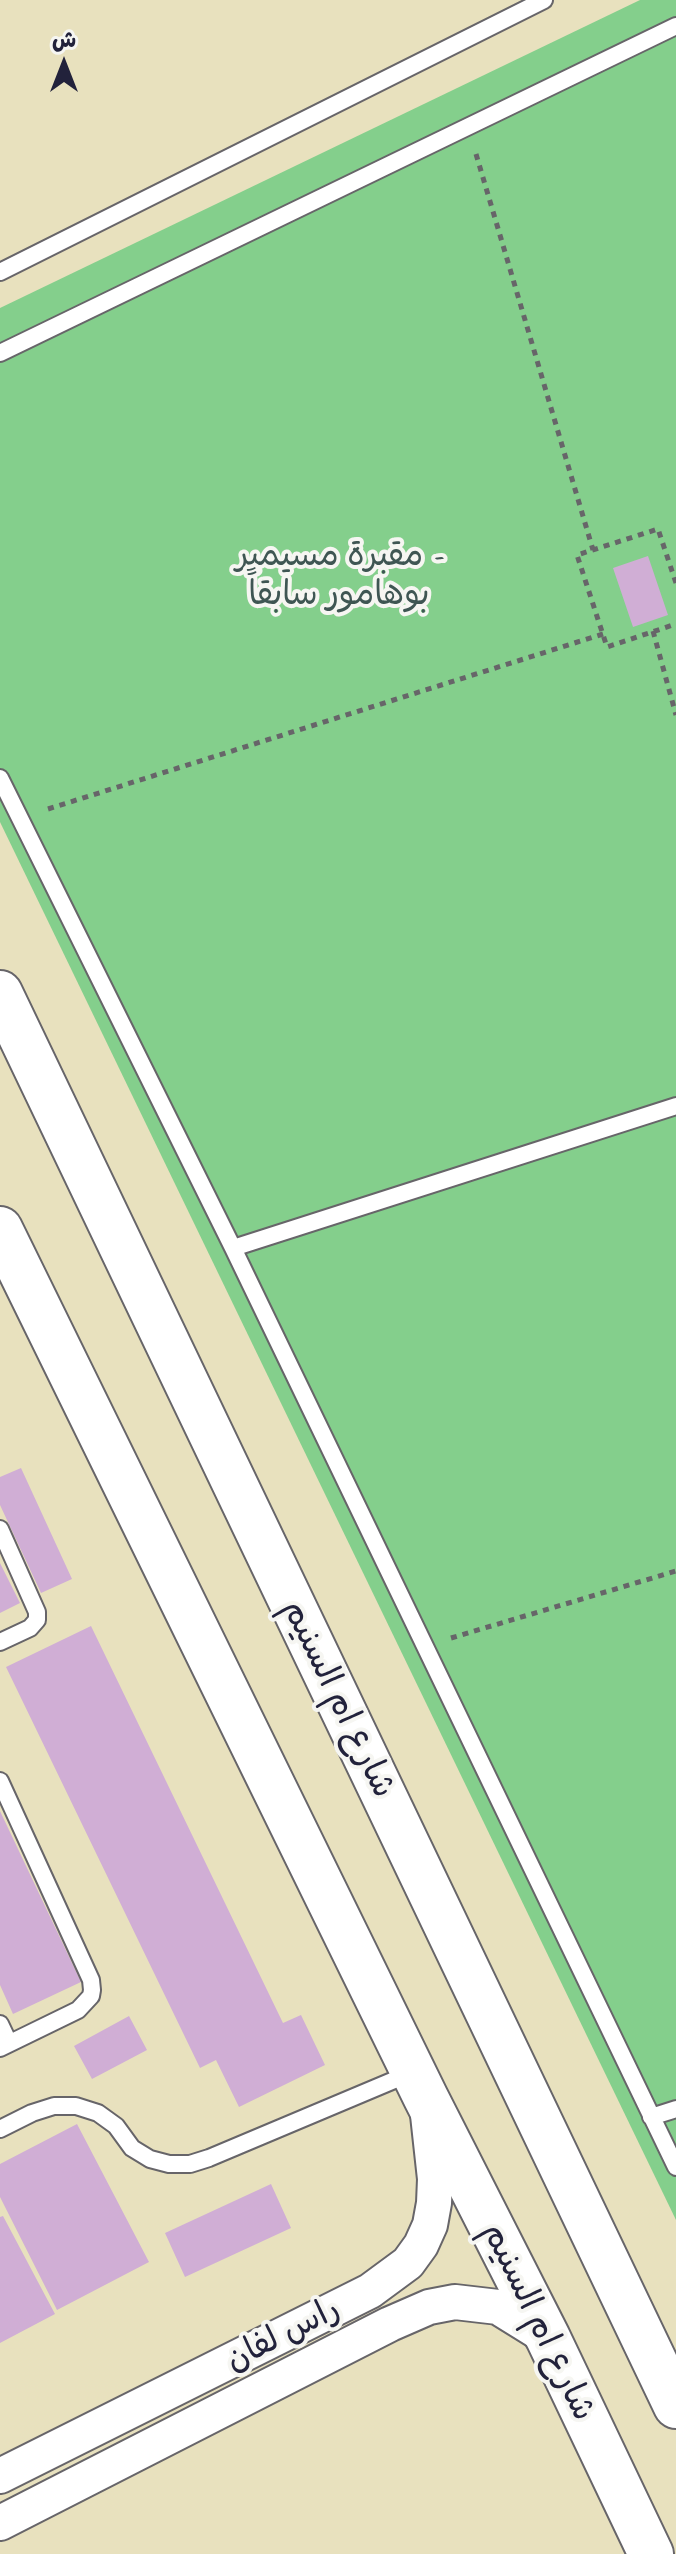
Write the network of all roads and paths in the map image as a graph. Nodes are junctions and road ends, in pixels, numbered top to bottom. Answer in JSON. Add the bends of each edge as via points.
{"nodes":[{"id":1,"x":544,"y":0,"type":"edge"},
{"id":2,"x":676,"y":26,"type":"edge"},
{"id":3,"x":467,"y":126,"type":"junction"},
{"id":4,"x":0,"y":272,"type":"edge"},
{"id":5,"x":0,"y":353,"type":"edge"},
{"id":6,"x":593,"y":550,"type":"junction"},
{"id":7,"x":676,"y":583,"type":"edge"},
{"id":8,"x":676,"y":624,"type":"edge"},
{"id":9,"x":653,"y":631,"type":"junction"},
{"id":10,"x":603,"y":634,"type":"junction"},
{"id":11,"x":676,"y":715,"type":"edge"},
{"id":12,"x":0,"y":778,"type":"edge"},
{"id":13,"x":20,"y":818,"type":"junction"},
{"id":14,"x":0,"y":993,"type":"edge"},
{"id":15,"x":676,"y":1106,"type":"edge"},
{"id":16,"x":0,"y":1229,"type":"edge"},
{"id":17,"x":233,"y":1248,"type":"junction"},
{"id":18,"x":0,"y":1529,"type":"edge"},
{"id":19,"x":676,"y":1571,"type":"edge"},
{"id":20,"x":0,"y":1642,"type":"edge"},
{"id":21,"x":425,"y":1646,"type":"junction"},
{"id":22,"x":0,"y":1781,"type":"edge"},
{"id":23,"x":0,"y":2024,"type":"edge"},
{"id":24,"x":5,"y":2045,"type":"edge"},
{"id":25,"x":420,"y":2085,"type":"junction"},
{"id":26,"x":676,"y":2109,"type":"edge"},
{"id":27,"x":651,"y":2117,"type":"junction"},
{"id":28,"x":0,"y":2129,"type":"edge"},
{"id":29,"x":676,"y":2167,"type":"edge"},
{"id":30,"x":548,"y":2338,"type":"junction"},
{"id":31,"x":676,"y":2406,"type":"edge"},
{"id":32,"x":0,"y":2476,"type":"edge"},
{"id":33,"x":0,"y":2523,"type":"edge"},
{"id":34,"x":651,"y":2554,"type":"edge"}],
"edges":[{"from":1,"to":4,"type":"lane"},
{"from":2,"to":3,"type":"lane"},
{"from":3,"to":5,"type":"lane"},
{"from":3,"to":6,"type":"path"},
{"from":6,"to":7,"type":"path","via":[[658,529]]},
{"from":6,"to":10,"type":"path","via":[[577,555]]},
{"from":8,"to":9,"type":"path"},
{"from":9,"to":10,"type":"path","via":[[607,647]]},
{"from":9,"to":11,"type":"path"},
{"from":10,"to":13,"type":"path"},
{"from":12,"to":13,"type":"lane"},
{"from":13,"to":17,"type":"lane"},
{"from":14,"to":31,"type":"main road","name":"شارع ام السنيم"},
{"from":15,"to":17,"type":"lane"},
{"from":16,"to":25,"type":"main road","name":"شارع ام السنيم"},
{"from":17,"to":21,"type":"lane"},
{"from":18,"to":20,"type":"lane","via":[[37,1620]]},
{"from":19,"to":21,"type":"path"},
{"from":21,"to":27,"type":"lane"},
{"from":22,"to":24,"type":"lane","via":[[92,1990],[78,2010]]},
{"from":23,"to":24,"type":"lane"},
{"from":25,"to":28,"type":"lane","via":[[190,2164],[150,2159],[98,2113],[76,2106],[54,2106]]},
{"from":25,"to":30,"type":"main road","name":"شارع ام السنيم"},
{"from":25,"to":32,"type":"street","name":"راس لفان","via":[[434,2203],[430,2225],[408,2263],[370,2291]]},
{"from":26,"to":27,"type":"lane"},
{"from":27,"to":29,"type":"lane"},
{"from":30,"to":33,"type":"street","name":"راس لفان","via":[[498,2307],[455,2302],[429,2307]]},
{"from":30,"to":34,"type":"main road","name":"شارع ام السنيم"}]}
